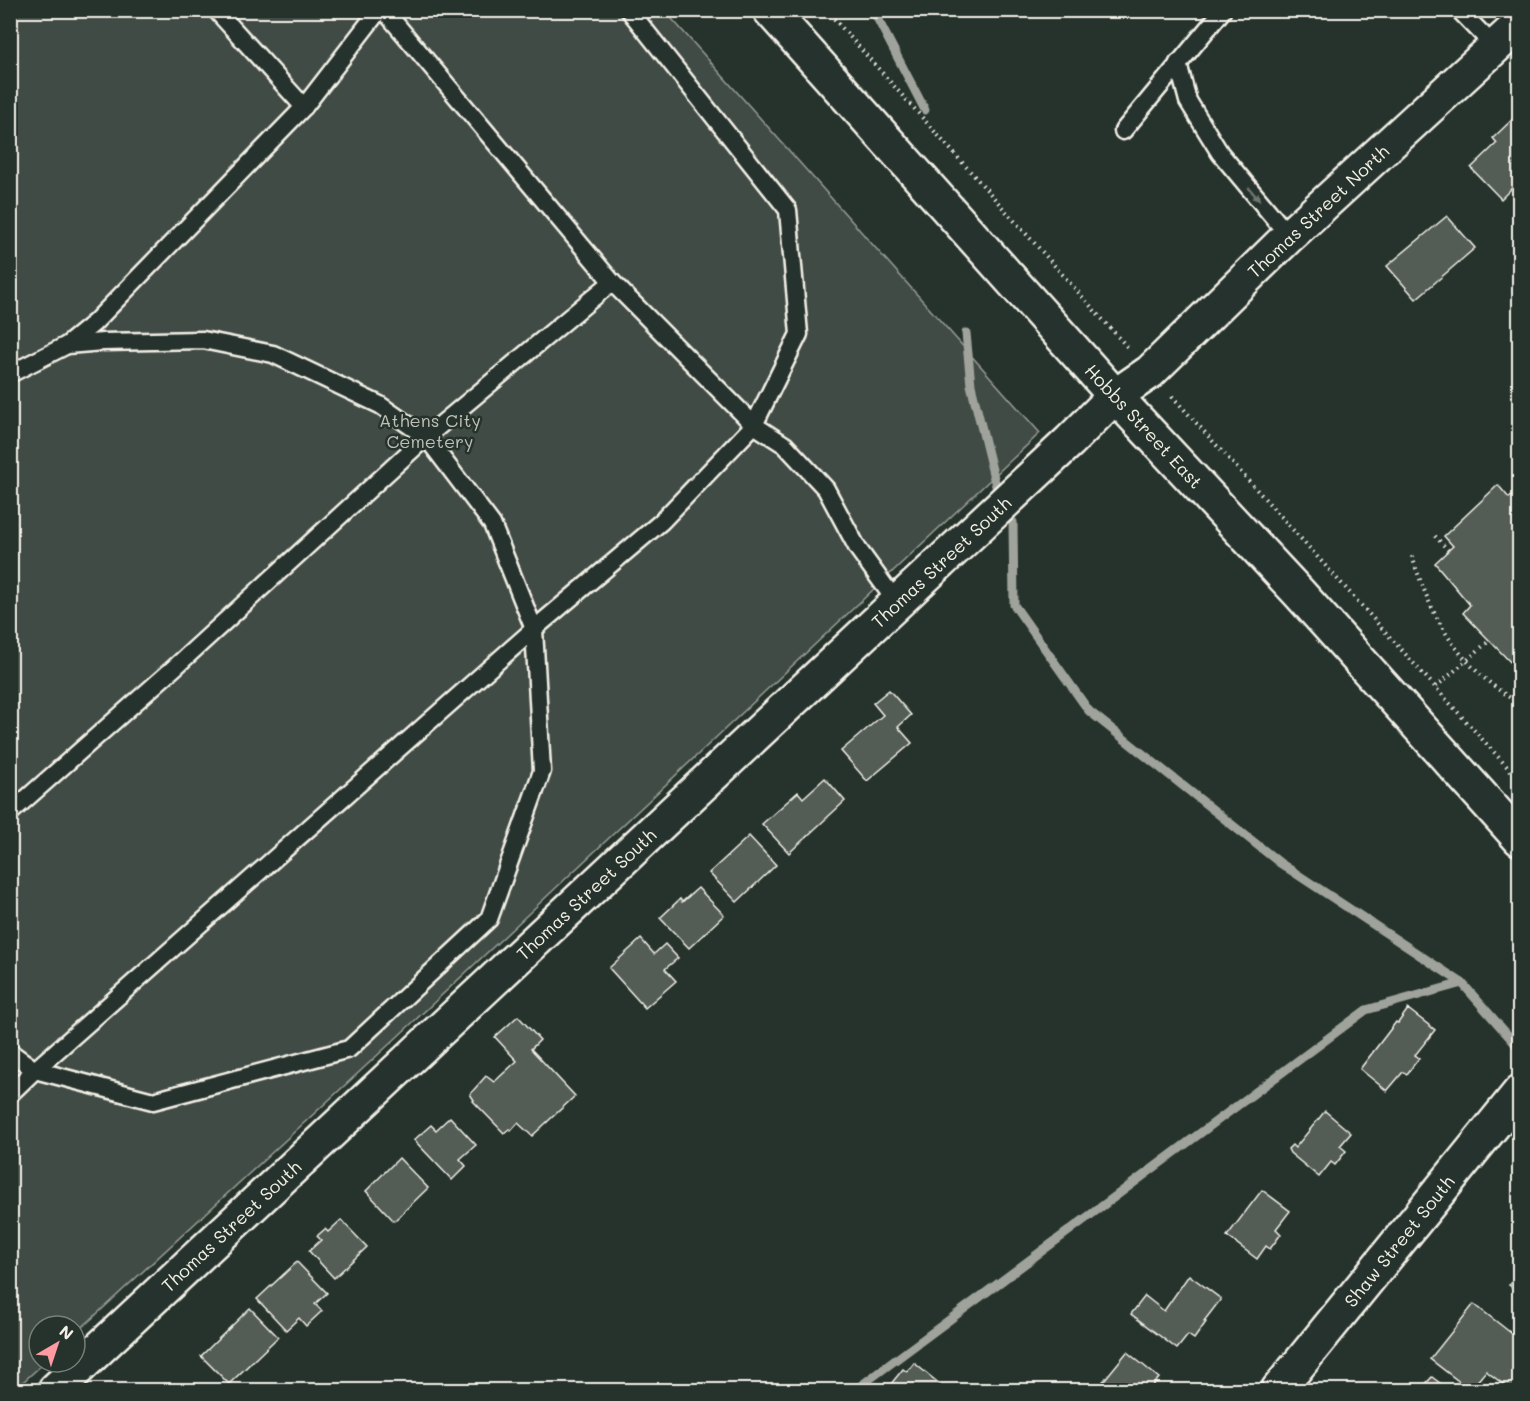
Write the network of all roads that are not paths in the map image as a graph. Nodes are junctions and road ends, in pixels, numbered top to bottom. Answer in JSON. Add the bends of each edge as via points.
{"nodes":[{"id":1,"x":216,"y":10,"type":"edge"},
{"id":2,"x":379,"y":10,"type":"edge"},
{"id":3,"x":384,"y":10,"type":"edge"},
{"id":4,"x":629,"y":10,"type":"edge"},
{"id":5,"x":770,"y":10,"type":"edge"},
{"id":6,"x":1223,"y":10,"type":"edge"},
{"id":7,"x":1459,"y":10,"type":"edge"},
{"id":8,"x":1520,"y":24,"type":"edge"},
{"id":9,"x":1495,"y":47,"type":"junction"},
{"id":10,"x":1178,"y":63,"type":"junction"},
{"id":11,"x":304,"y":107,"type":"junction"},
{"id":12,"x":1123,"y":131,"type":"dead end"},
{"id":13,"x":1289,"y":236,"type":"junction"},
{"id":14,"x":612,"y":282,"type":"junction"},
{"id":15,"x":67,"y":345,"type":"junction"},
{"id":16,"x":10,"y":374,"type":"edge"},
{"id":17,"x":1115,"y":396,"type":"junction"},
{"id":18,"x":754,"y":425,"type":"junction"},
{"id":19,"x":426,"y":437,"type":"junction"},
{"id":20,"x":897,"y":603,"type":"junction"},
{"id":21,"x":534,"y":629,"type":"junction"},
{"id":22,"x":10,"y":813,"type":"edge"},
{"id":23,"x":1520,"y":839,"type":"edge"},
{"id":24,"x":10,"y":1052,"type":"edge"},
{"id":25,"x":35,"y":1070,"type":"junction"},
{"id":26,"x":10,"y":1094,"type":"edge"},
{"id":27,"x":1516,"y":1102,"type":"edge"},
{"id":28,"x":55,"y":1390,"type":"edge"},
{"id":29,"x":1278,"y":1390,"type":"edge"}],
"edges":[{"from":1,"to":11,"type":"lane"},
{"from":2,"to":11,"type":"lane"},
{"from":3,"to":14,"type":"lane"},
{"from":4,"to":18,"type":"lane","via":[[788,210],[799,334]]},
{"from":5,"to":17,"type":"street","name":"Hobbs Street East"},
{"from":6,"to":10,"type":"lane"},
{"from":7,"to":9,"type":"lane"},
{"from":8,"to":9,"type":"street","name":"Thomas Street North"},
{"from":9,"to":13,"type":"street","name":"Thomas Street North"},
{"from":10,"to":12,"type":"lane"},
{"from":10,"to":13,"type":"lane","one_way":true,"via":[[1188,101],[1220,153]]},
{"from":11,"to":15,"type":"lane","via":[[94,323]]},
{"from":13,"to":17,"type":"street","name":"Thomas Street North","via":[[1150,372]]},
{"from":14,"to":18,"type":"lane"},
{"from":14,"to":19,"type":"lane"},
{"from":15,"to":16,"type":"lane"},
{"from":15,"to":19,"type":"lane","via":[[203,340],[273,354],[380,405]]},
{"from":17,"to":20,"type":"street","name":"Thomas Street South"},
{"from":17,"to":23,"type":"street","name":"Hobbs Street East"},
{"from":18,"to":20,"type":"lane","via":[[784,445],[826,489],[858,549]]},
{"from":18,"to":21,"type":"lane","via":[[661,522]]},
{"from":19,"to":21,"type":"lane","via":[[492,524]]},
{"from":19,"to":22,"type":"lane"},
{"from":20,"to":28,"type":"street","name":"Thomas Street South"},
{"from":21,"to":25,"type":"lane"},
{"from":21,"to":25,"type":"lane","via":[[542,771],[489,919],[349,1049],[153,1101]]},
{"from":24,"to":25,"type":"lane"},
{"from":25,"to":26,"type":"lane"},
{"from":27,"to":29,"type":"street","name":"Shaw Street South"}]}
